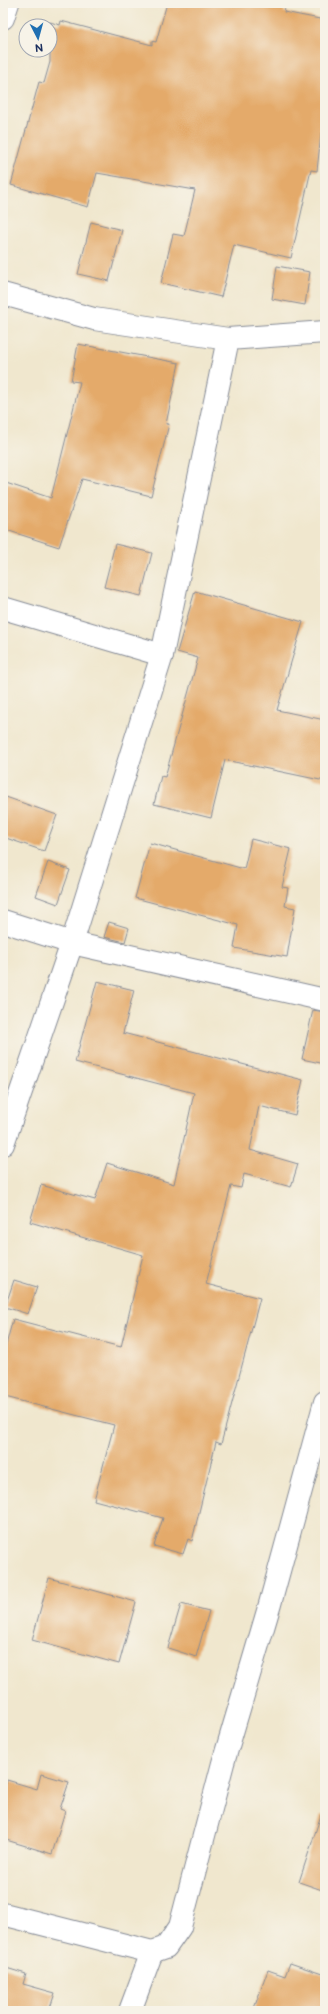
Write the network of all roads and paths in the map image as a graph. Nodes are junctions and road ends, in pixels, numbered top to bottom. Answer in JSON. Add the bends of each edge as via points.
{"nodes":[{"id":1,"x":8,"y":3,"type":"edge"},
{"id":2,"x":3,"y":18,"type":"edge"},
{"id":3,"x":3,"y":294,"type":"edge"},
{"id":4,"x":325,"y":332,"type":"edge"},
{"id":5,"x":228,"y":339,"type":"junction"},
{"id":6,"x":3,"y":608,"type":"edge"},
{"id":7,"x":162,"y":655,"type":"junction"},
{"id":8,"x":3,"y":921,"type":"edge"},
{"id":9,"x":72,"y":943,"type":"junction"},
{"id":10,"x":325,"y":1000,"type":"edge"},
{"id":11,"x":3,"y":1144,"type":"edge"},
{"id":12,"x":325,"y":1402,"type":"edge"},
{"id":13,"x":3,"y":1914,"type":"edge"},
{"id":14,"x":152,"y":1952,"type":"junction"},
{"id":15,"x":130,"y":2011,"type":"edge"}],
"edges":[{"from":1,"to":2,"type":"street"},
{"from":3,"to":5,"type":"street","via":[[94,319]]},
{"from":4,"to":5,"type":"street"},
{"from":5,"to":7,"type":"street"},
{"from":6,"to":7,"type":"street"},
{"from":7,"to":9,"type":"street"},
{"from":8,"to":9,"type":"street"},
{"from":9,"to":10,"type":"street"},
{"from":9,"to":11,"type":"street"},
{"from":12,"to":14,"type":"street","via":[[223,1763],[180,1927],[166,1947]]},
{"from":13,"to":14,"type":"street"},
{"from":14,"to":15,"type":"street"}]}
